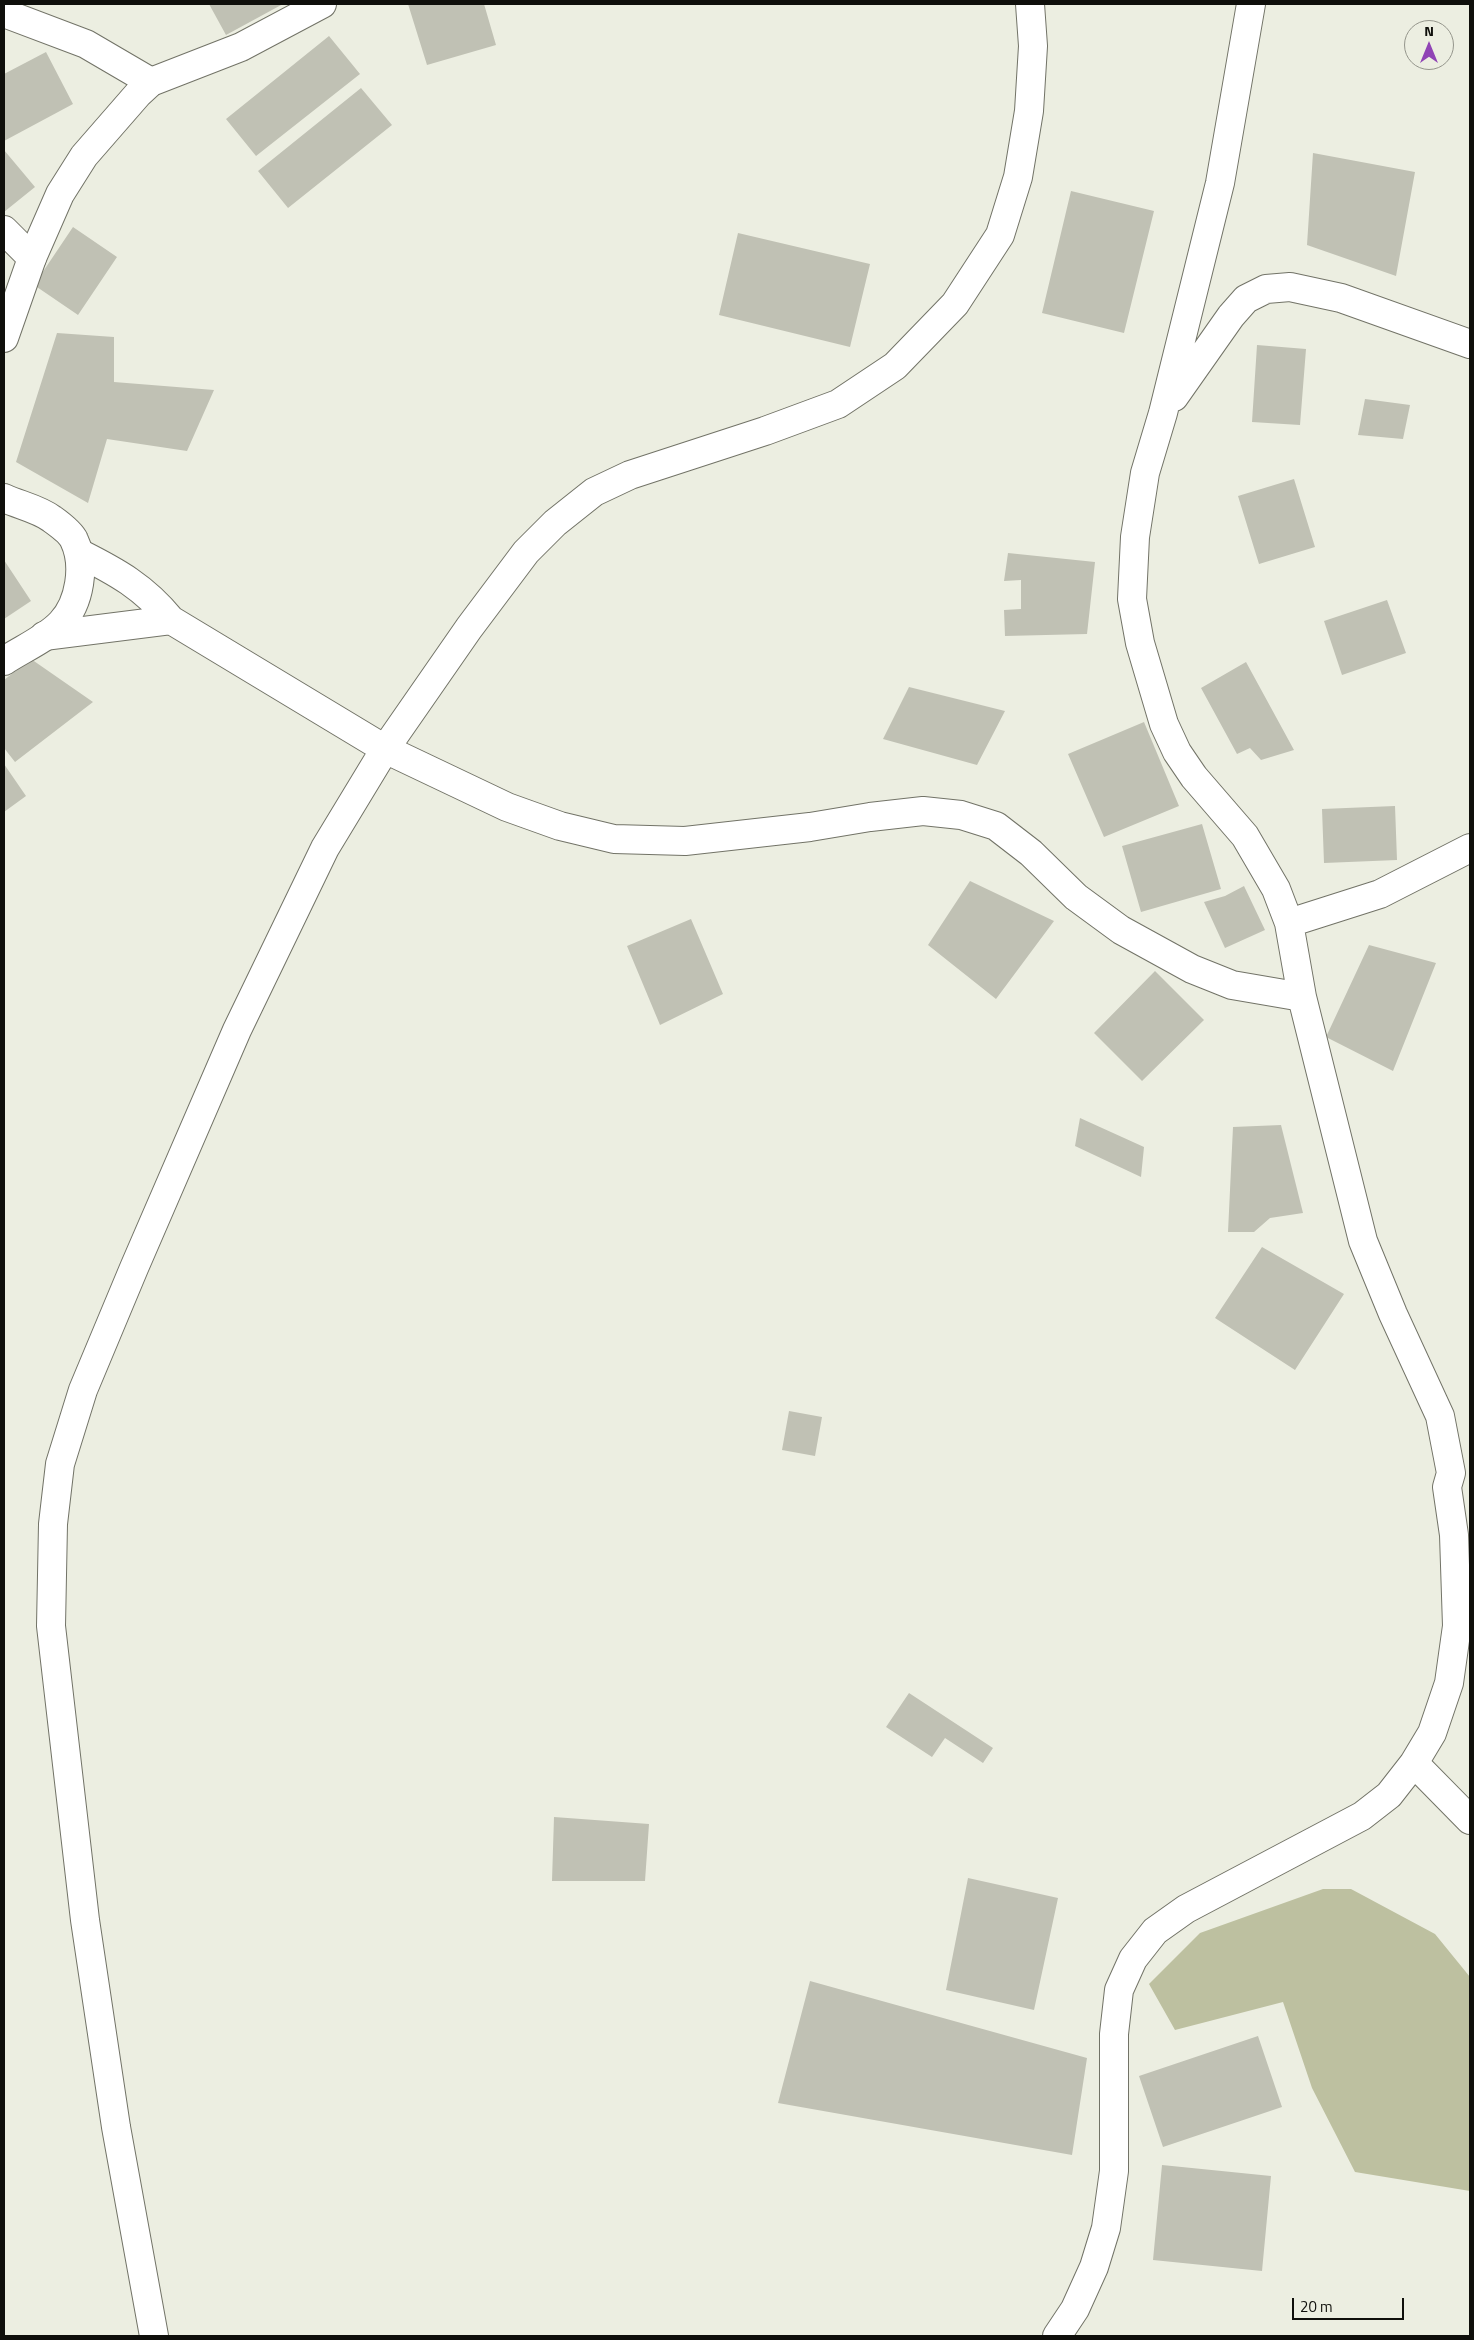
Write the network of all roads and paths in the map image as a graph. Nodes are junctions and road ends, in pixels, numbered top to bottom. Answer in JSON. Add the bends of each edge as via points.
{"nodes":[{"id":1,"x":322,"y":4,"type":"edge"},
{"id":2,"x":1030,"y":4,"type":"edge"},
{"id":3,"x":1250,"y":4,"type":"edge"},
{"id":4,"x":4,"y":13,"type":"edge"},
{"id":5,"x":151,"y":82,"type":"junction"},
{"id":6,"x":4,"y":230,"type":"edge"},
{"id":7,"x":32,"y":258,"type":"junction"},
{"id":8,"x":4,"y":338,"type":"edge"},
{"id":9,"x":1470,"y":344,"type":"edge"},
{"id":10,"x":1163,"y":413,"type":"junction"},
{"id":11,"x":4,"y":498,"type":"edge"},
{"id":12,"x":79,"y":553,"type":"junction"},
{"id":13,"x":171,"y":620,"type":"junction"},
{"id":14,"x":44,"y":636,"type":"junction"},
{"id":15,"x":4,"y":661,"type":"edge"},
{"id":16,"x":385,"y":749,"type":"junction"},
{"id":17,"x":1470,"y":848,"type":"edge"},
{"id":18,"x":1289,"y":923,"type":"junction"},
{"id":19,"x":1302,"y":996,"type":"junction"},
{"id":20,"x":1461,"y":1469,"type":"edge"},
{"id":21,"x":1414,"y":1763,"type":"junction"},
{"id":22,"x":1470,"y":1820,"type":"edge"},
{"id":23,"x":154,"y":2336,"type":"edge"},
{"id":24,"x":1057,"y":2336,"type":"edge"}],
"edges":[{"from":1,"to":5,"type":"street","via":[[241,47]]},
{"from":2,"to":16,"type":"street","via":[[1033,46],[1030,111],[1018,177],[1000,235],[955,304],[895,366],[838,404],[630,475],[594,492],[555,522],[526,552],[491,597]]},
{"from":3,"to":10,"type":"street","via":[[1220,183]]},
{"from":4,"to":5,"type":"street","via":[[86,44]]},
{"from":5,"to":7,"type":"street","via":[[84,156],[60,194]]},
{"from":6,"to":7,"type":"street"},
{"from":7,"to":8,"type":"street"},
{"from":9,"to":10,"type":"street","via":[[1341,298],[1290,286],[1266,289],[1246,299],[1231,316]]},
{"from":10,"to":18,"type":"street","via":[[1145,473],[1135,537],[1132,599],[1140,643],[1164,724],[1177,752],[1194,777],[1245,836],[1276,890]]},
{"from":11,"to":12,"type":"street","via":[[51,518],[74,538]]},
{"from":12,"to":13,"type":"street","via":[[138,586]]},
{"from":12,"to":14,"type":"street","via":[[78,590],[61,623]]},
{"from":13,"to":14,"type":"street"},
{"from":13,"to":16,"type":"street"},
{"from":14,"to":15,"type":"street"},
{"from":16,"to":19,"type":"street","via":[[507,807],[560,826],[614,839],[685,841],[810,828],[923,811],[961,815],[996,826],[1031,852],[1076,897],[1121,930],[1192,969],[1232,985]]},
{"from":16,"to":23,"type":"street","via":[[325,848],[237,1030],[87,1381],[60,1464],[53,1524],[51,1626],[85,1920],[116,2127]]},
{"from":17,"to":18,"type":"street","via":[[1380,894]]},
{"from":18,"to":19,"type":"street"},
{"from":19,"to":20,"type":"street","via":[[1364,1241]]},
{"from":20,"to":21,"type":"street","via":[[1447,1487],[1454,1535],[1457,1626],[1450,1683],[1432,1733]]},
{"from":21,"to":22,"type":"street"},
{"from":21,"to":24,"type":"street","via":[[1389,1795],[1362,1816],[1186,1909],[1155,1931],[1132,1959],[1119,1990],[1114,2034],[1114,2171],[1106,2228],[1094,2267],[1075,2309]]}]}
